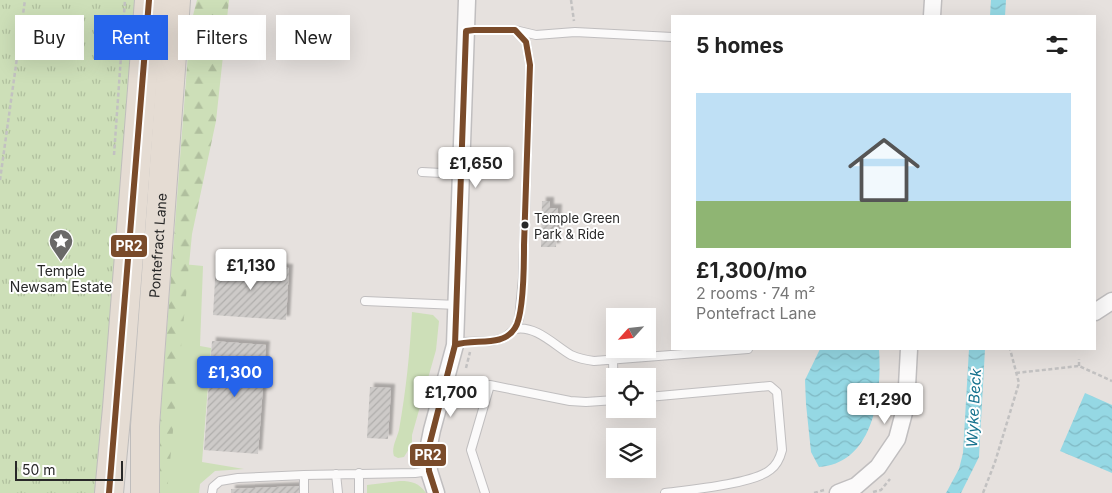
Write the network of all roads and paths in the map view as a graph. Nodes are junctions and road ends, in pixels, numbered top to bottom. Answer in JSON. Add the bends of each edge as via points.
{"nodes":[{"id":1,"x":25,"y":0,"type":"edge"},
{"id":2,"x":149,"y":0,"type":"edge"},
{"id":3,"x":176,"y":0,"type":"edge"},
{"id":4,"x":467,"y":0,"type":"edge"},
{"id":5,"x":571,"y":0,"type":"edge"},
{"id":6,"x":933,"y":0,"type":"edge"},
{"id":7,"x":932,"y":15,"type":"edge"},
{"id":8,"x":515,"y":30,"type":"junction"},
{"id":9,"x":466,"y":31,"type":"junction"},
{"id":10,"x":575,"y":32,"type":"junction"},
{"id":11,"x":671,"y":38,"type":"edge"},
{"id":12,"x":422,"y":172,"type":"dead end"},
{"id":13,"x":461,"y":174,"type":"junction"},
{"id":14,"x":0,"y":180,"type":"edge"},
{"id":15,"x":365,"y":301,"type":"dead end"},
{"id":16,"x":1112,"y":301,"type":"edge"},
{"id":17,"x":457,"y":305,"type":"junction"},
{"id":18,"x":1096,"y":311,"type":"edge"},
{"id":19,"x":515,"y":329,"type":"junction"},
{"id":20,"x":455,"y":345,"type":"junction"},
{"id":21,"x":736,"y":350,"type":"edge"},
{"id":22,"x":909,"y":350,"type":"edge"},
{"id":23,"x":1010,"y":350,"type":"edge"},
{"id":24,"x":1079,"y":359,"type":"dead end"},
{"id":25,"x":469,"y":360,"type":"dead end"},
{"id":26,"x":613,"y":360,"type":"junction"},
{"id":27,"x":1079,"y":366,"type":"junction"},
{"id":28,"x":613,"y":368,"type":"edge"},
{"id":29,"x":465,"y":370,"type":"dead end"},
{"id":30,"x":1016,"y":373,"type":"junction"},
{"id":31,"x":1112,"y":380,"type":"edge"},
{"id":32,"x":656,"y":396,"type":"edge"},
{"id":33,"x":606,"y":401,"type":"edge"},
{"id":34,"x":429,"y":471,"type":"junction"},
{"id":35,"x":359,"y":473,"type":"junction"},
{"id":36,"x":336,"y":474,"type":"junction"},
{"id":37,"x":304,"y":475,"type":"junction"},
{"id":38,"x":835,"y":490,"type":"edge"},
{"id":39,"x":109,"y":493,"type":"edge"},
{"id":40,"x":145,"y":493,"type":"edge"},
{"id":41,"x":212,"y":493,"type":"edge"},
{"id":42,"x":304,"y":493,"type":"edge"},
{"id":43,"x":338,"y":493,"type":"edge"},
{"id":44,"x":359,"y":493,"type":"edge"},
{"id":45,"x":436,"y":493,"type":"edge"},
{"id":46,"x":486,"y":493,"type":"edge"},
{"id":47,"x":665,"y":493,"type":"edge"},
{"id":48,"x":814,"y":493,"type":"edge"},
{"id":49,"x":983,"y":493,"type":"edge"}],
"edges":[{"from":1,"to":14,"type":"path"},
{"from":2,"to":39,"type":"highway","name":"Pontefract Lane"},
{"from":3,"to":40,"type":"highway","name":"Pontefract Lane","via":[[145,426]]},
{"from":4,"to":9,"type":"street"},
{"from":5,"to":10,"type":"path"},
{"from":6,"to":7,"type":"street"},
{"from":8,"to":9,"type":"lane"},
{"from":8,"to":10,"type":"lane","via":[[536,35]]},
{"from":8,"to":19,"type":"lane","via":[[526,42],[530,65],[523,278]]},
{"from":9,"to":13,"type":"street"},
{"from":10,"to":11,"type":"lane"},
{"from":12,"to":13,"type":"lane"},
{"from":13,"to":17,"type":"street"},
{"from":15,"to":17,"type":"lane"},
{"from":16,"to":18,"type":"street"},
{"from":17,"to":20,"type":"street"},
{"from":19,"to":20,"type":"lane","via":[[504,338],[493,341]]},
{"from":19,"to":26,"type":"lane","via":[[533,331],[582,359]]},
{"from":20,"to":34,"type":"street","via":[[432,430],[428,450]]},
{"from":21,"to":26,"type":"lane"},
{"from":22,"to":38,"type":"street","via":[[906,405],[897,439],[878,468],[856,486]]},
{"from":23,"to":30,"type":"path"},
{"from":24,"to":27,"type":"path"},
{"from":25,"to":29,"type":"path"},
{"from":26,"to":28,"type":"lane"},
{"from":27,"to":30,"type":"path"},
{"from":27,"to":31,"type":"path"},
{"from":30,"to":49,"type":"path","via":[[1019,383],[1010,417]]},
{"from":32,"to":47,"type":"lane","via":[[770,386],[777,392],[782,450],[780,460],[770,470],[756,478]]},
{"from":33,"to":46,"type":"lane","via":[[570,401],[490,385],[471,450]]},
{"from":34,"to":35,"type":"lane"},
{"from":34,"to":45,"type":"street"},
{"from":35,"to":36,"type":"lane"},
{"from":35,"to":44,"type":"lane"},
{"from":36,"to":37,"type":"lane"},
{"from":36,"to":43,"type":"lane"},
{"from":37,"to":41,"type":"lane","via":[[220,481]]},
{"from":37,"to":42,"type":"lane"},
{"from":38,"to":48,"type":"path"}]}
